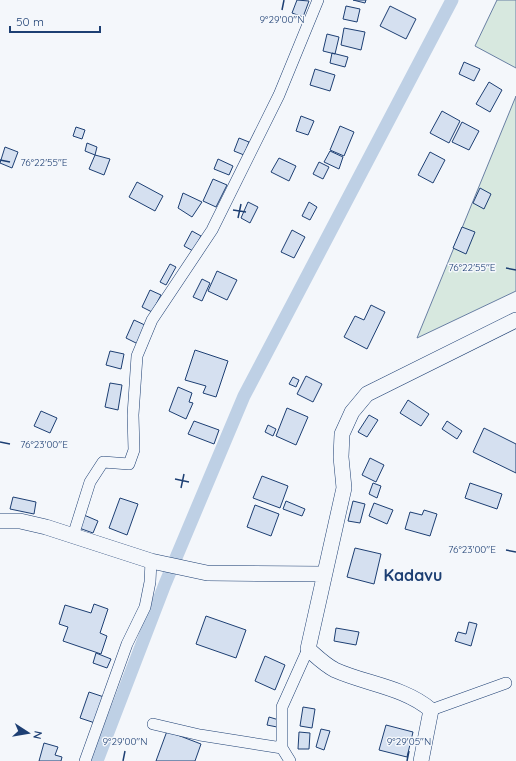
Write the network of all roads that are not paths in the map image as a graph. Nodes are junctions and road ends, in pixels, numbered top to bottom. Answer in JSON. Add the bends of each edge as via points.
{"nodes":[{"id":1,"x":318,"y":0,"type":"edge"},
{"id":2,"x":514,"y":324,"type":"edge"},
{"id":3,"x":0,"y":521,"type":"edge"},
{"id":4,"x":73,"y":536,"type":"junction"},
{"id":5,"x":156,"y":562,"type":"junction"},
{"id":6,"x":324,"y":574,"type":"junction"},
{"id":7,"x":308,"y":649,"type":"junction"},
{"id":8,"x":506,"y":683,"type":"dead end"},
{"id":9,"x":431,"y":710,"type":"junction"},
{"id":10,"x":153,"y":724,"type":"dead end"},
{"id":11,"x":282,"y":748,"type":"junction"},
{"id":12,"x":85,"y":761,"type":"edge"},
{"id":13,"x":290,"y":761,"type":"edge"},
{"id":14,"x":421,"y":761,"type":"edge"}],
"edges":[{"from":1,"to":4,"type":"street","via":[[279,95],[212,230],[152,320],[137,356],[133,415],[134,450],[129,464],[103,462],[90,482]]},
{"from":2,"to":6,"type":"main road","via":[[368,394],[352,412],[342,434],[344,488]]},
{"from":3,"to":4,"type":"main road","via":[[20,521]]},
{"from":4,"to":5,"type":"main road"},
{"from":5,"to":6,"type":"main road","via":[[207,573]]},
{"from":5,"to":12,"type":"street","via":[[145,607],[128,644]]},
{"from":6,"to":7,"type":"main road"},
{"from":7,"to":9,"type":"main road","via":[[333,669],[422,702]]},
{"from":7,"to":11,"type":"street","via":[[282,707]]},
{"from":8,"to":9,"type":"street"},
{"from":9,"to":14,"type":"main road"},
{"from":10,"to":11,"type":"street","via":[[200,735]]},
{"from":11,"to":13,"type":"street"}]}
